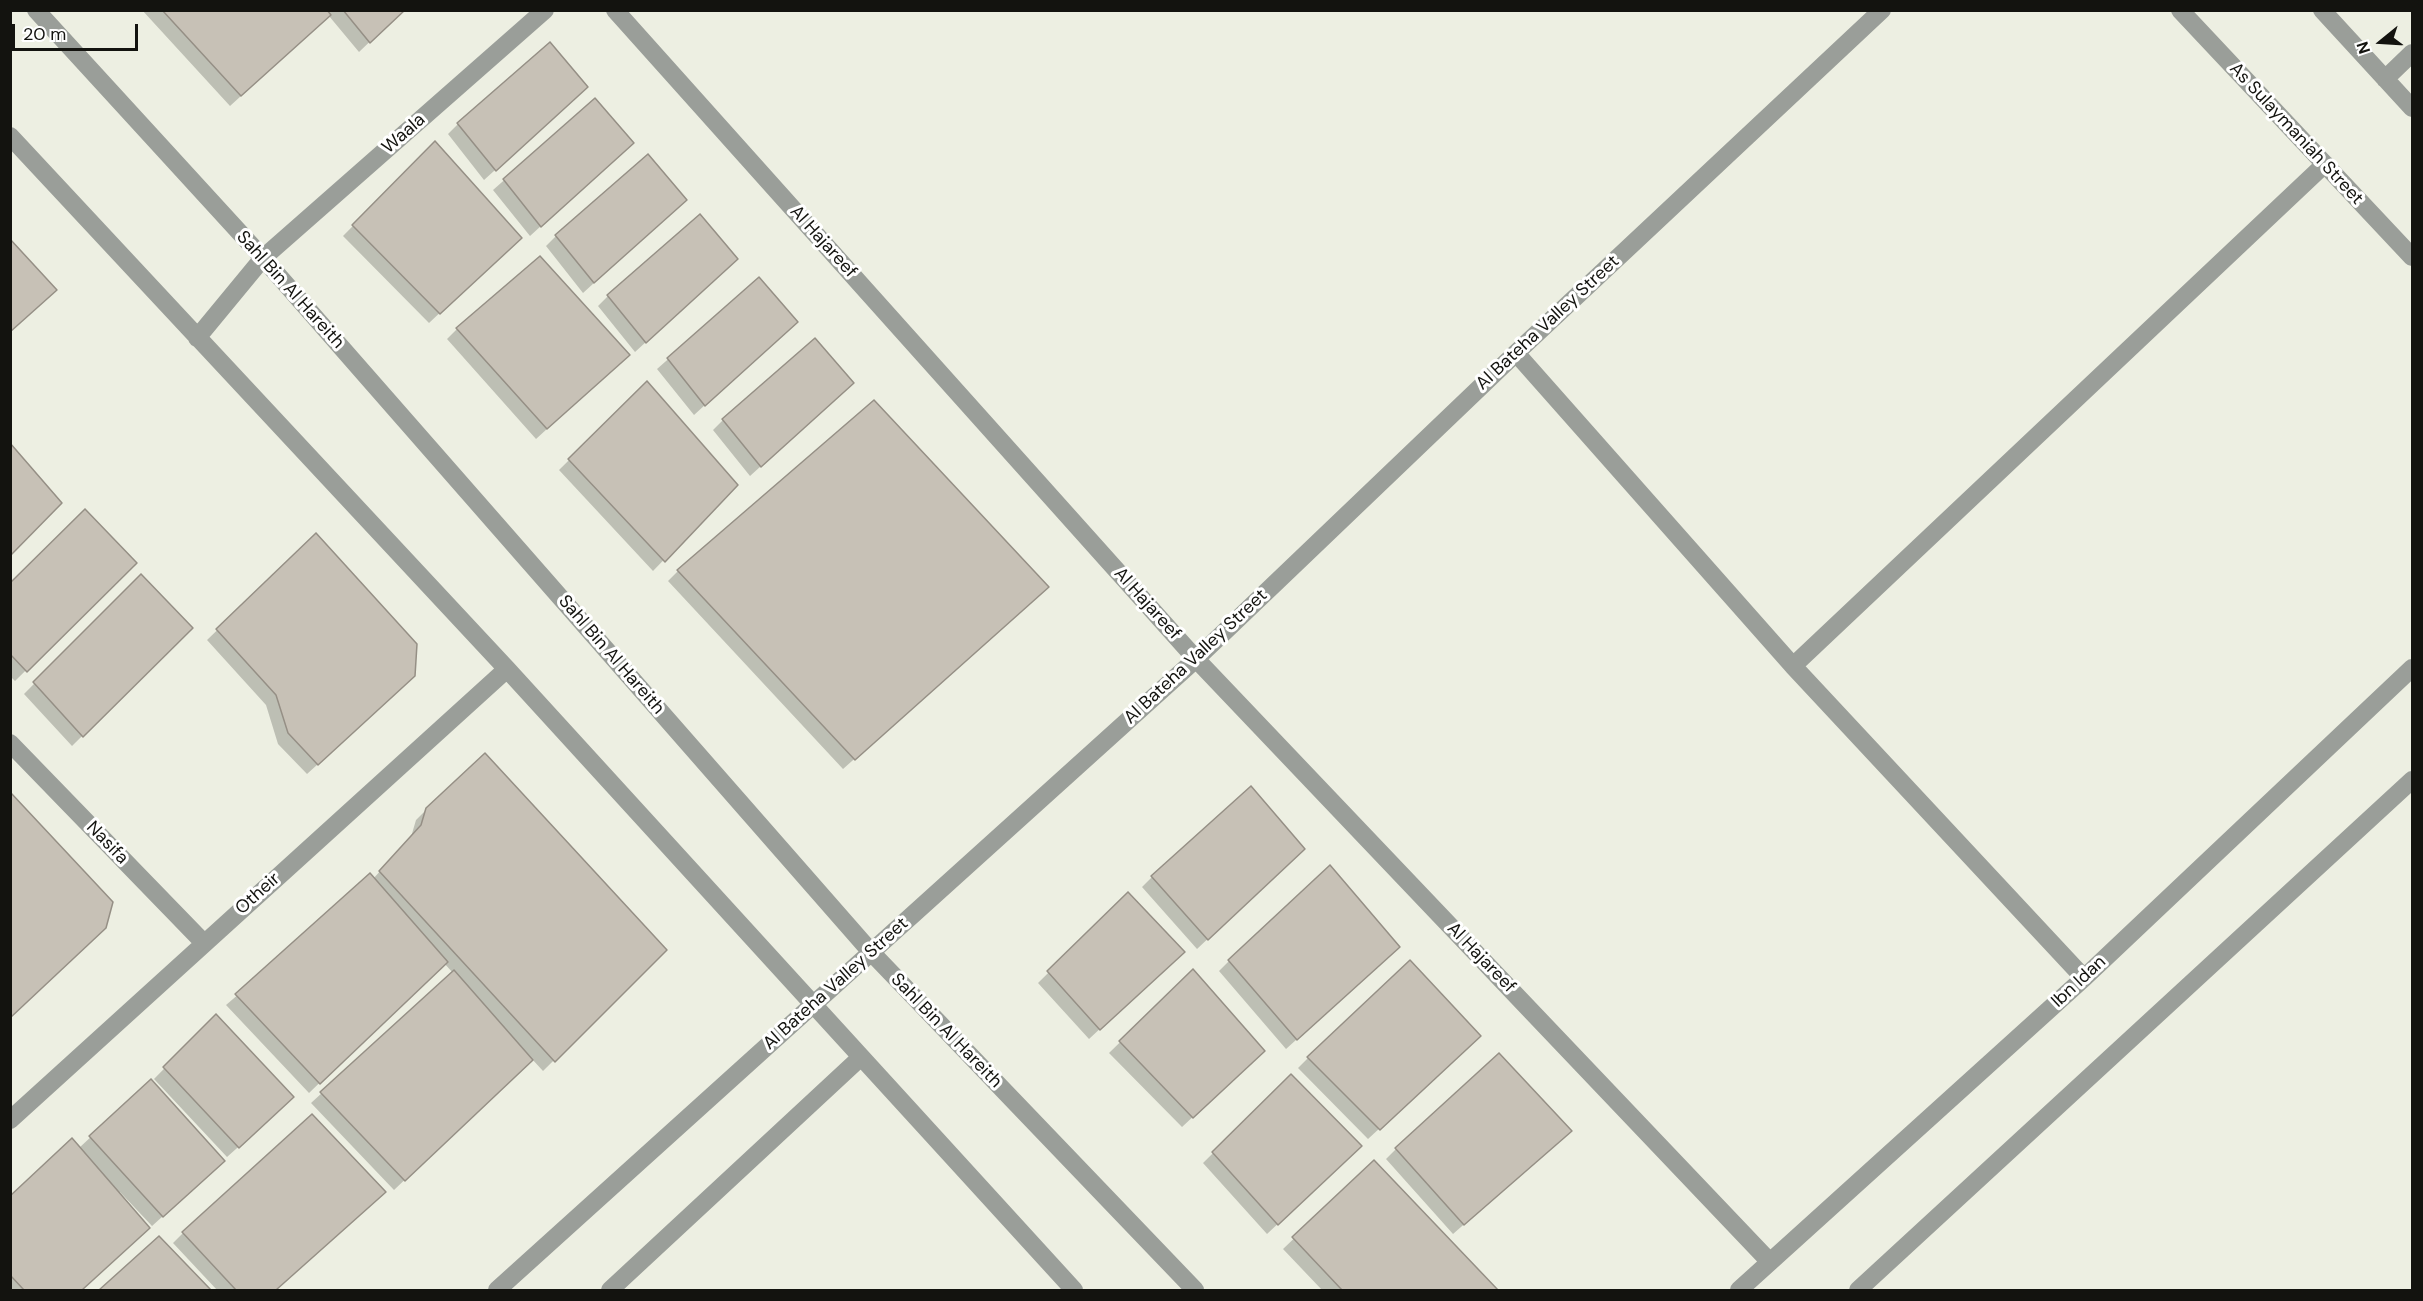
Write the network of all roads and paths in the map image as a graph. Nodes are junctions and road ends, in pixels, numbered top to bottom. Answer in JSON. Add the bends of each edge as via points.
{"nodes":[{"id":1,"x":36,"y":10,"type":"edge"},
{"id":2,"x":545,"y":10,"type":"edge"},
{"id":3,"x":615,"y":10,"type":"edge"},
{"id":4,"x":1882,"y":10,"type":"edge"},
{"id":5,"x":2180,"y":10,"type":"edge"},
{"id":6,"x":2322,"y":10,"type":"edge"},
{"id":7,"x":2412,"y":53,"type":"edge"},
{"id":8,"x":2385,"y":79,"type":"junction"},
{"id":9,"x":2412,"y":108,"type":"edge"},
{"id":10,"x":10,"y":136,"type":"edge"},
{"id":11,"x":2325,"y":164,"type":"junction"},
{"id":12,"x":2412,"y":257,"type":"edge"},
{"id":13,"x":263,"y":258,"type":"junction"},
{"id":14,"x":197,"y":338,"type":"junction"},
{"id":15,"x":1516,"y":353,"type":"junction"},
{"id":16,"x":1196,"y":658,"type":"junction"},
{"id":17,"x":1793,"y":666,"type":"junction"},
{"id":18,"x":2412,"y":668,"type":"edge"},
{"id":19,"x":507,"y":669,"type":"junction"},
{"id":20,"x":10,"y":743,"type":"edge"},
{"id":21,"x":2412,"y":780,"type":"edge"},
{"id":22,"x":204,"y":943,"type":"junction"},
{"id":23,"x":871,"y":952,"type":"junction"},
{"id":24,"x":2084,"y":978,"type":"junction"},
{"id":25,"x":812,"y":1005,"type":"junction"},
{"id":26,"x":860,"y":1058,"type":"junction"},
{"id":27,"x":10,"y":1120,"type":"edge"},
{"id":28,"x":1770,"y":1262,"type":"junction"},
{"id":29,"x":497,"y":1290,"type":"edge"},
{"id":30,"x":610,"y":1290,"type":"edge"},
{"id":31,"x":1074,"y":1290,"type":"edge"},
{"id":32,"x":1195,"y":1290,"type":"edge"},
{"id":33,"x":1739,"y":1290,"type":"edge"},
{"id":34,"x":1858,"y":1290,"type":"edge"}],
"edges":[{"from":1,"to":13,"type":"street","name":"Sahl Bin Al Hareith"},
{"from":2,"to":13,"type":"street","name":"Waala"},
{"from":3,"to":16,"type":"street","name":"Al Hajareef"},
{"from":4,"to":15,"type":"street","name":"Al Bateha Valley Street"},
{"from":5,"to":11,"type":"street","name":"As Sulaymaniah Street"},
{"from":6,"to":8,"type":"street"},
{"from":7,"to":8,"type":"street"},
{"from":8,"to":9,"type":"street"},
{"from":10,"to":14,"type":"street"},
{"from":11,"to":12,"type":"street","name":"As Sulaymaniah Street"},
{"from":11,"to":17,"type":"street"},
{"from":13,"to":14,"type":"street","name":"Waala"},
{"from":13,"to":23,"type":"street","name":"Sahl Bin Al Hareith"},
{"from":14,"to":19,"type":"street"},
{"from":15,"to":16,"type":"street","name":"Al Bateha Valley Street"},
{"from":15,"to":17,"type":"street"},
{"from":16,"to":23,"type":"street","name":"Al Bateha Valley Street"},
{"from":16,"to":28,"type":"street","name":"Al Hajareef"},
{"from":17,"to":24,"type":"street"},
{"from":18,"to":24,"type":"street","name":"Ibn Idan"},
{"from":19,"to":22,"type":"street","name":"Otheir"},
{"from":19,"to":25,"type":"street"},
{"from":20,"to":22,"type":"street","name":"Nasifa"},
{"from":21,"to":34,"type":"street"},
{"from":22,"to":27,"type":"street","name":"Otheir"},
{"from":23,"to":25,"type":"street","name":"Al Bateha Valley Street"},
{"from":23,"to":32,"type":"street","name":"Sahl Bin Al Hareith"},
{"from":24,"to":28,"type":"street","name":"Ibn Idan"},
{"from":25,"to":26,"type":"street"},
{"from":25,"to":29,"type":"street","name":"Al Bateha Valley Street"},
{"from":26,"to":30,"type":"street"},
{"from":26,"to":31,"type":"street"},
{"from":28,"to":33,"type":"street","name":"Ibn Idan"}]}
